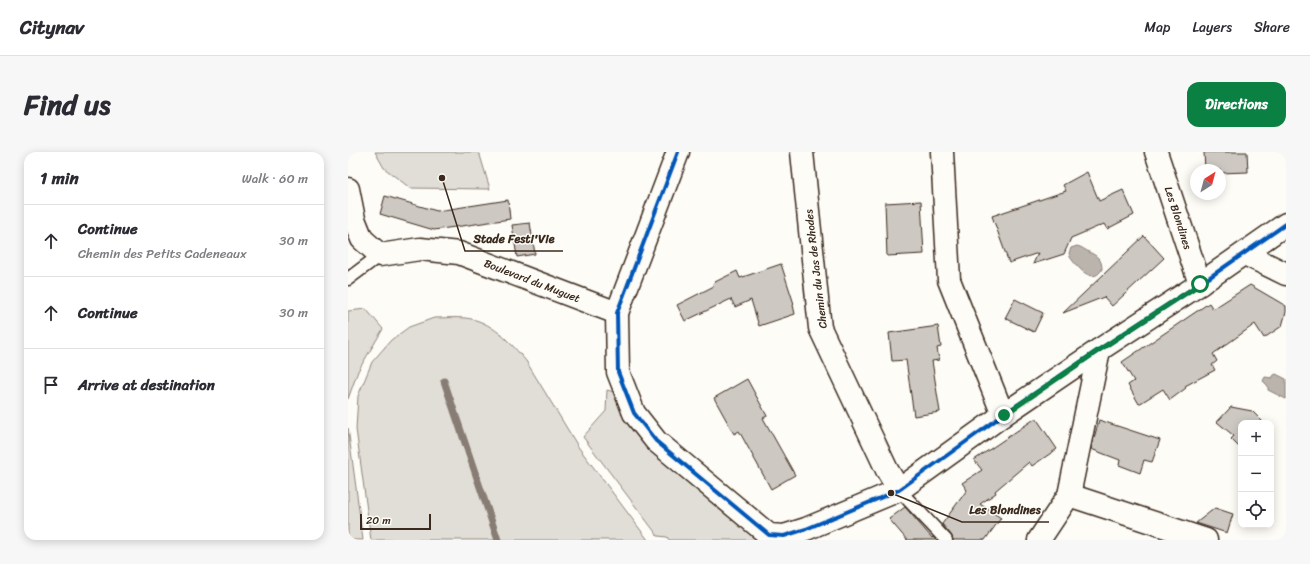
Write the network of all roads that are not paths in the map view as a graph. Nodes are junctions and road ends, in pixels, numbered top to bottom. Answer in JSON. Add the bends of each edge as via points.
{"nodes":[{"id":1,"x":678,"y":152,"type":"edge"},
{"id":2,"x":802,"y":152,"type":"edge"},
{"id":3,"x":942,"y":152,"type":"edge"},
{"id":4,"x":1156,"y":152,"type":"edge"},
{"id":5,"x":348,"y":189,"type":"edge"},
{"id":6,"x":1286,"y":224,"type":"edge"},
{"id":7,"x":1245,"y":254,"type":"junction"},
{"id":8,"x":380,"y":255,"type":"junction"},
{"id":9,"x":1286,"y":274,"type":"edge"},
{"id":10,"x":348,"y":280,"type":"edge"},
{"id":11,"x":1200,"y":284,"type":"junction"},
{"id":12,"x":616,"y":313,"type":"junction"},
{"id":13,"x":1099,"y":350,"type":"junction"},
{"id":14,"x":1004,"y":415,"type":"junction"},
{"id":15,"x":899,"y":490,"type":"junction"},
{"id":16,"x":1069,"y":495,"type":"junction"},
{"id":17,"x":770,"y":537,"type":"edge"},
{"id":18,"x":946,"y":540,"type":"edge"},
{"id":19,"x":1039,"y":540,"type":"edge"},
{"id":20,"x":1206,"y":540,"type":"edge"}],
"edges":[{"from":1,"to":12,"type":"street"},
{"from":2,"to":15,"type":"street","name":"Chemin du Jas de Rhodes","via":[[820,328],[887,470]]},
{"from":3,"to":14,"type":"street","via":[[949,280]]},
{"from":4,"to":11,"type":"street","name":"Les Blondines"},
{"from":5,"to":8,"type":"street","via":[[354,219],[362,239]]},
{"from":6,"to":7,"type":"street"},
{"from":7,"to":9,"type":"street"},
{"from":7,"to":11,"type":"street"},
{"from":8,"to":10,"type":"lane"},
{"from":8,"to":12,"type":"street","name":"Boulevard du Muguet","via":[[420,249],[459,254]]},
{"from":11,"to":13,"type":"street"},
{"from":12,"to":17,"type":"street","via":[[618,372],[634,413],[656,441]]},
{"from":13,"to":14,"type":"street"},
{"from":13,"to":16,"type":"street"},
{"from":14,"to":15,"type":"street"},
{"from":15,"to":17,"type":"street","via":[[806,529],[784,536]]},
{"from":15,"to":18,"type":"lane"},
{"from":16,"to":19,"type":"street"},
{"from":16,"to":20,"type":"street"}]}
